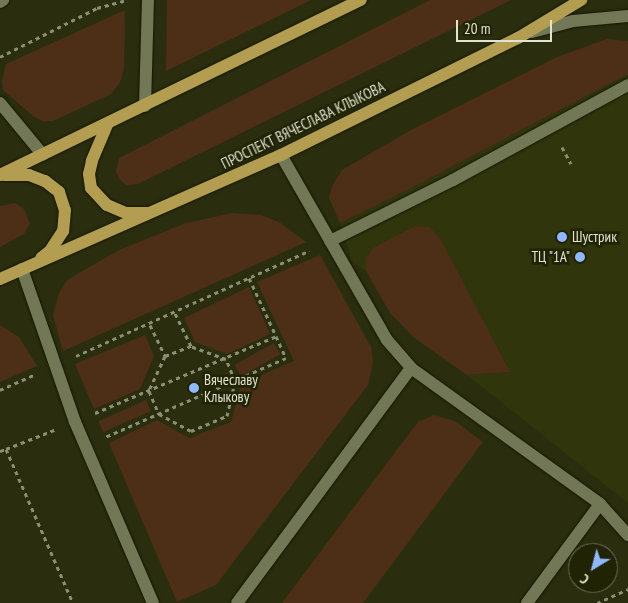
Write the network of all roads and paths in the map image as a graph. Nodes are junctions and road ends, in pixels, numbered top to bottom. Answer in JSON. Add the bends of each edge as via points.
{"nodes":[{"id":1,"x":126,"y":0,"type":"edge"},
{"id":2,"x":148,"y":0,"type":"edge"},
{"id":3,"x":361,"y":0,"type":"edge"},
{"id":4,"x":582,"y":0,"type":"edge"},
{"id":5,"x":628,"y":16,"type":"edge"},
{"id":6,"x":518,"y":38,"type":"junction"},
{"id":7,"x":0,"y":57,"type":"edge"},
{"id":8,"x":628,"y":85,"type":"edge"},
{"id":9,"x":0,"y":103,"type":"edge"},
{"id":10,"x":145,"y":106,"type":"junction"},
{"id":11,"x":107,"y":125,"type":"junction"},
{"id":12,"x":43,"y":155,"type":"junction"},
{"id":13,"x":282,"y":155,"type":"junction"},
{"id":14,"x":0,"y":175,"type":"edge"},
{"id":15,"x":150,"y":214,"type":"junction"},
{"id":16,"x":330,"y":241,"type":"junction"},
{"id":17,"x":26,"y":267,"type":"junction"},
{"id":18,"x":249,"y":278,"type":"junction"},
{"id":19,"x":0,"y":279,"type":"edge"},
{"id":20,"x":175,"y":313,"type":"junction"},
{"id":21,"x":150,"y":325,"type":"junction"},
{"id":22,"x":276,"y":336,"type":"junction"},
{"id":23,"x":191,"y":346,"type":"junction"},
{"id":24,"x":165,"y":356,"type":"junction"},
{"id":25,"x":226,"y":359,"type":"junction"},
{"id":26,"x":54,"y":366,"type":"junction"},
{"id":27,"x":411,"y":368,"type":"junction"},
{"id":28,"x":235,"y":381,"type":"junction"},
{"id":29,"x":0,"y":390,"type":"edge"},
{"id":30,"x":148,"y":391,"type":"junction"},
{"id":31,"x":159,"y":414,"type":"junction"},
{"id":32,"x":75,"y":422,"type":"junction"},
{"id":33,"x":85,"y":446,"type":"junction"},
{"id":34,"x":6,"y":448,"type":"junction"},
{"id":35,"x":0,"y":451,"type":"edge"},
{"id":36,"x":600,"y":504,"type":"junction"},
{"id":37,"x":628,"y":535,"type":"edge"},
{"id":38,"x":628,"y":589,"type":"edge"},
{"id":39,"x":73,"y":603,"type":"edge"},
{"id":40,"x":154,"y":603,"type":"edge"},
{"id":41,"x":237,"y":603,"type":"edge"},
{"id":42,"x":527,"y":603,"type":"edge"},
{"id":43,"x":597,"y":603,"type":"edge"}],
"edges":[{"from":1,"to":7,"type":"path","via":[[97,8]]},
{"from":2,"to":10,"type":"lane"},
{"from":3,"to":10,"type":"main road"},
{"from":4,"to":6,"type":"main road","name":"ПРОСПЕКТ ВЯЧЕСЛАВА КЛЫКОВА"},
{"from":5,"to":6,"type":"lane","via":[[573,21]]},
{"from":6,"to":13,"type":"main road","name":"ПРОСПЕКТ ВЯЧЕСЛАВА КЛЫКОВА"},
{"from":8,"to":16,"type":"lane","via":[[453,180]]},
{"from":9,"to":12,"type":"lane"},
{"from":10,"to":11,"type":"main road"},
{"from":11,"to":12,"type":"main road"},
{"from":11,"to":15,"type":"main road","via":[[92,161],[89,174],[91,188],[107,205],[126,212]]},
{"from":12,"to":14,"type":"main road"},
{"from":13,"to":15,"type":"main road","name":"ПРОСПЕКТ ВЯЧЕСЛАВА КЛЫКОВА"},
{"from":13,"to":16,"type":"lane"},
{"from":14,"to":17,"type":"main road","via":[[29,175],[45,181],[59,192],[65,210],[63,231],[50,251]]},
{"from":15,"to":17,"type":"main road","name":"ПРОСПЕКТ ВЯЧЕСЛАВА КЛЫКОВА"},
{"from":16,"to":18,"type":"path"},
{"from":16,"to":27,"type":"lane","via":[[387,340]]},
{"from":17,"to":19,"type":"main road"},
{"from":17,"to":26,"type":"lane"},
{"from":18,"to":20,"type":"path"},
{"from":18,"to":22,"type":"path"},
{"from":20,"to":21,"type":"path"},
{"from":20,"to":23,"type":"path"},
{"from":21,"to":24,"type":"path"},
{"from":21,"to":26,"type":"path"},
{"from":22,"to":25,"type":"path"},
{"from":22,"to":28,"type":"path","via":[[286,358]]},
{"from":23,"to":24,"type":"path"},
{"from":23,"to":25,"type":"path"},
{"from":24,"to":30,"type":"path"},
{"from":25,"to":28,"type":"path"},
{"from":25,"to":30,"type":"path"},
{"from":26,"to":29,"type":"path"},
{"from":26,"to":32,"type":"lane"},
{"from":27,"to":36,"type":"lane"},
{"from":27,"to":41,"type":"lane"},
{"from":28,"to":31,"type":"path"},
{"from":28,"to":31,"type":"path","via":[[227,416],[191,431]]},
{"from":30,"to":31,"type":"path"},
{"from":30,"to":32,"type":"path"},
{"from":31,"to":33,"type":"path"},
{"from":32,"to":33,"type":"lane"},
{"from":32,"to":34,"type":"path"},
{"from":33,"to":40,"type":"lane"},
{"from":34,"to":35,"type":"path"},
{"from":34,"to":39,"type":"path"},
{"from":36,"to":37,"type":"lane"},
{"from":36,"to":42,"type":"lane"},
{"from":38,"to":43,"type":"path"}]}
